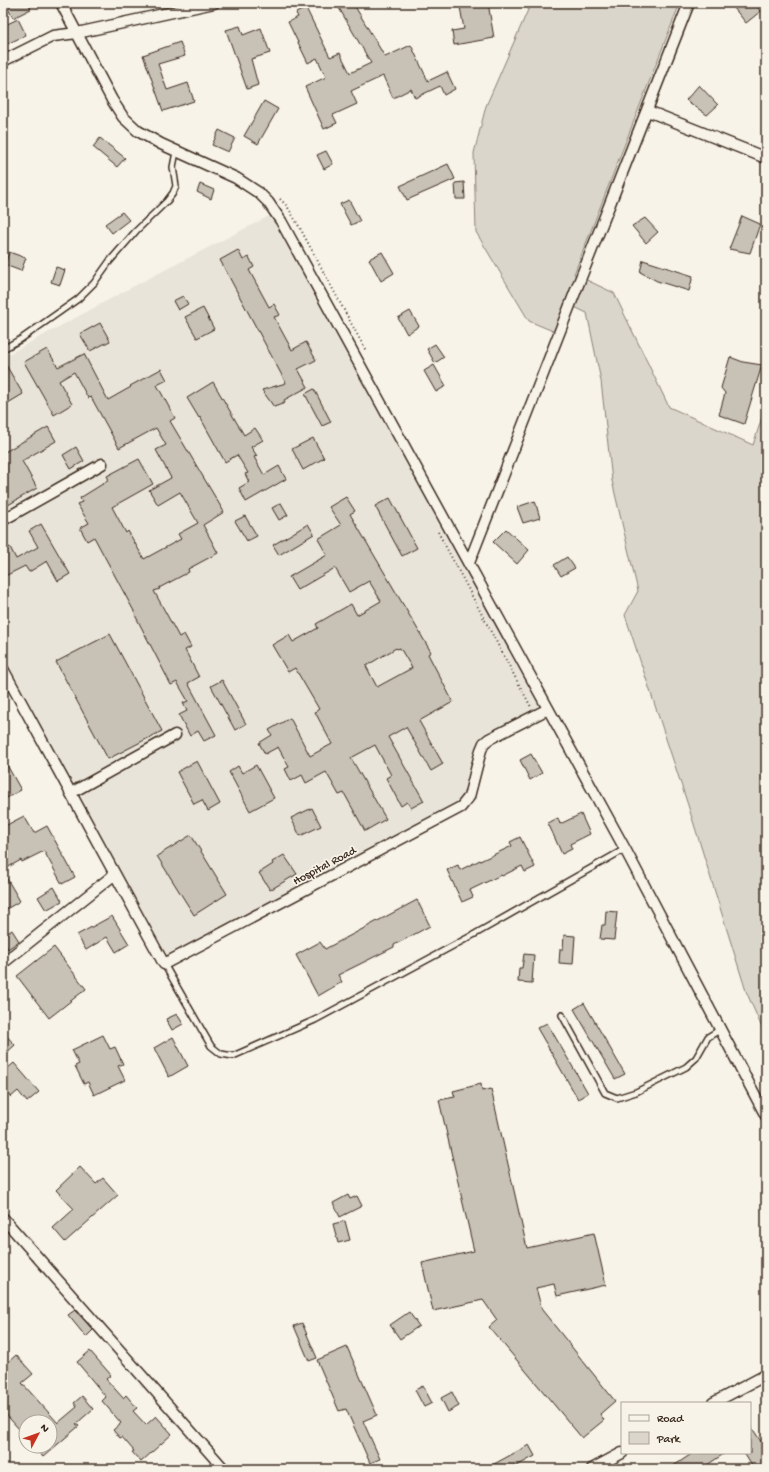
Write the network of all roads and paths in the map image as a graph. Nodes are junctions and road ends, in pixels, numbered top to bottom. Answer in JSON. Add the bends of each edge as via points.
{"nodes":[{"id":1,"x":61,"y":3,"type":"edge"},
{"id":2,"x":214,"y":3,"type":"edge"},
{"id":3,"x":689,"y":3,"type":"edge"},
{"id":4,"x":77,"y":33,"type":"junction"},
{"id":5,"x":3,"y":61,"type":"edge"},
{"id":6,"x":648,"y":111,"type":"junction"},
{"id":7,"x":176,"y":152,"type":"junction"},
{"id":8,"x":766,"y":158,"type":"edge"},
{"id":9,"x":277,"y":196,"type":"dead end"},
{"id":10,"x":3,"y":349,"type":"edge"},
{"id":11,"x":366,"y":352,"type":"dead end"},
{"id":12,"x":102,"y":464,"type":"dead end"},
{"id":13,"x":3,"y":520,"type":"edge"},
{"id":14,"x":437,"y":531,"type":"dead end"},
{"id":15,"x":469,"y":563,"type":"junction"},
{"id":16,"x":3,"y":668,"type":"edge"},
{"id":17,"x":548,"y":709,"type":"junction"},
{"id":18,"x":536,"y":715,"type":"junction"},
{"id":19,"x":175,"y":734,"type":"dead end"},
{"id":20,"x":71,"y":793,"type":"junction"},
{"id":21,"x":624,"y":849,"type":"junction"},
{"id":22,"x":115,"y":874,"type":"junction"},
{"id":23,"x":3,"y":963,"type":"edge"},
{"id":24,"x":164,"y":964,"type":"junction"},
{"id":25,"x":562,"y":1015,"type":"dead end"},
{"id":26,"x":721,"y":1029,"type":"junction"},
{"id":27,"x":766,"y":1116,"type":"edge"},
{"id":28,"x":3,"y":1218,"type":"edge"},
{"id":29,"x":766,"y":1375,"type":"edge"},
{"id":30,"x":715,"y":1402,"type":"edge"},
{"id":31,"x":621,"y":1454,"type":"edge"},
{"id":32,"x":224,"y":1469,"type":"edge"},
{"id":33,"x":592,"y":1469,"type":"edge"}],
"edges":[{"from":1,"to":4,"type":"street"},
{"from":2,"to":4,"type":"street"},
{"from":3,"to":6,"type":"street"},
{"from":4,"to":5,"type":"street","via":[[53,36]]},
{"from":4,"to":7,"type":"street","via":[[123,117],[138,131]]},
{"from":6,"to":8,"type":"street"},
{"from":6,"to":15,"type":"street"},
{"from":7,"to":10,"type":"lane","via":[[173,166],[176,186],[167,201],[136,231],[78,299]]},
{"from":7,"to":15,"type":"street","via":[[236,178],[259,193],[272,208],[291,237]]},
{"from":9,"to":11,"type":"path","via":[[287,206],[300,228]]},
{"from":12,"to":13,"type":"street"},
{"from":14,"to":18,"type":"path"},
{"from":15,"to":17,"type":"street"},
{"from":16,"to":20,"type":"street"},
{"from":17,"to":18,"type":"street","name":"Hospital Road"},
{"from":17,"to":21,"type":"street"},
{"from":18,"to":24,"type":"street","name":"Hospital Road","via":[[484,743],[469,797],[462,807]]},
{"from":19,"to":20,"type":"street"},
{"from":20,"to":22,"type":"street"},
{"from":21,"to":24,"type":"lane","via":[[475,934],[315,1020],[233,1056],[221,1054],[212,1046]]},
{"from":21,"to":26,"type":"street"},
{"from":22,"to":23,"type":"street"},
{"from":22,"to":24,"type":"street"},
{"from":25,"to":26,"type":"lane","via":[[605,1093],[617,1098],[636,1092],[686,1067],[696,1058],[708,1038]]},
{"from":26,"to":27,"type":"street"},
{"from":28,"to":32,"type":"street"},
{"from":29,"to":30,"type":"street"},
{"from":31,"to":33,"type":"street"}]}
